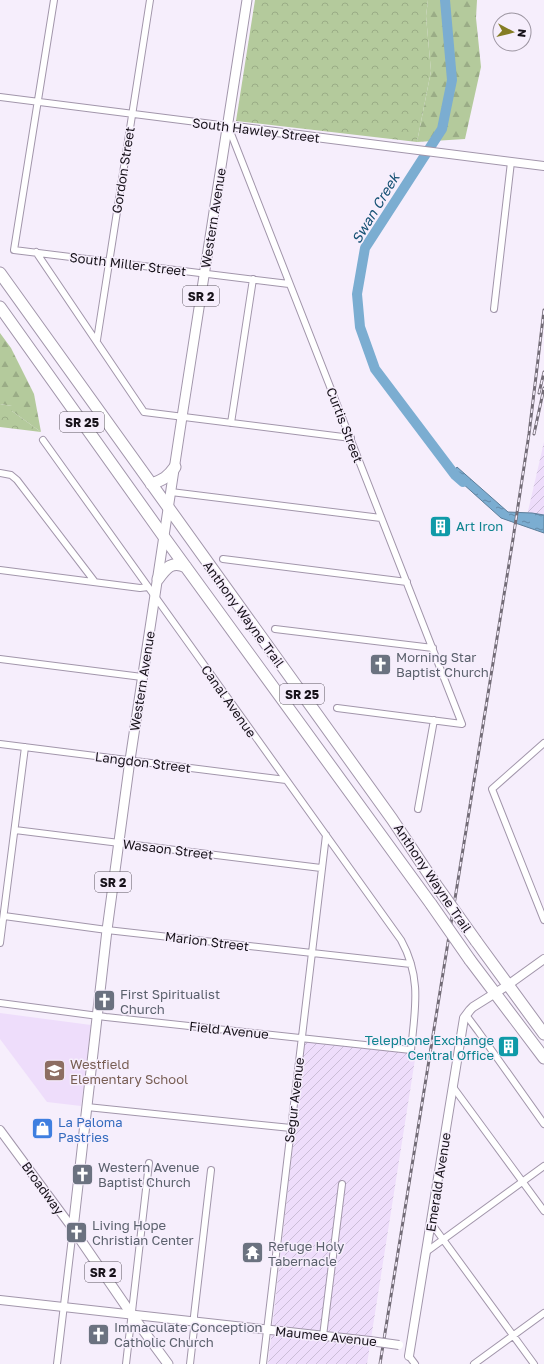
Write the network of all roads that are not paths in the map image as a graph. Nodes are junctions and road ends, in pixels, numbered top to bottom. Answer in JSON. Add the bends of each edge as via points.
{"nodes":[{"id":1,"x":54,"y":0,"type":"edge"},
{"id":2,"x":150,"y":0,"type":"edge"},
{"id":3,"x":247,"y":0,"type":"edge"},
{"id":4,"x":0,"y":97,"type":"edge"},
{"id":5,"x":38,"y":102,"type":"junction"},
{"id":6,"x":132,"y":114,"type":"junction"},
{"id":7,"x":228,"y":126,"type":"junction"},
{"id":8,"x":511,"y":162,"type":"junction"},
{"id":9,"x":544,"y":166,"type":"edge"},
{"id":10,"x":36,"y":252,"type":"junction"},
{"id":11,"x":109,"y":261,"type":"junction"},
{"id":12,"x":0,"y":273,"type":"edge"},
{"id":13,"x":205,"y":273,"type":"junction"},
{"id":14,"x":253,"y":279,"type":"junction"},
{"id":15,"x":289,"y":284,"type":"junction"},
{"id":16,"x":0,"y":307,"type":"edge"},
{"id":17,"x":494,"y":309,"type":"dead end"},
{"id":18,"x":97,"y":340,"type":"junction"},
{"id":19,"x":182,"y":417,"type":"junction"},
{"id":20,"x":231,"y":423,"type":"junction"},
{"id":21,"x":351,"y":438,"type":"junction"},
{"id":22,"x":43,"y":440,"type":"dead end"},
{"id":23,"x":174,"y":467,"type":"junction"},
{"id":24,"x":0,"y":473,"type":"edge"},
{"id":25,"x":151,"y":484,"type":"junction"},
{"id":26,"x":171,"y":492,"type":"junction"},
{"id":27,"x":168,"y":508,"type":"junction"},
{"id":28,"x":381,"y":518,"type":"junction"},
{"id":29,"x":164,"y":537,"type":"junction"},
{"id":30,"x":223,"y":558,"type":"dead end"},
{"id":31,"x":186,"y":567,"type":"junction"},
{"id":32,"x":0,"y":570,"type":"edge"},
{"id":33,"x":158,"y":579,"type":"junction"},
{"id":34,"x":95,"y":582,"type":"junction"},
{"id":35,"x":407,"y":582,"type":"junction"},
{"id":36,"x":148,"y":587,"type":"junction"},
{"id":37,"x":154,"y":596,"type":"junction"},
{"id":38,"x":276,"y":630,"type":"dead end"},
{"id":39,"x":433,"y":648,"type":"junction"},
{"id":40,"x":0,"y":659,"type":"edge"},
{"id":41,"x":142,"y":678,"type":"junction"},
{"id":42,"x":337,"y":708,"type":"dead end"},
{"id":43,"x":434,"y":720,"type":"junction"},
{"id":44,"x":544,"y":743,"type":"edge"},
{"id":45,"x":0,"y":744,"type":"edge"},
{"id":46,"x":25,"y":747,"type":"junction"},
{"id":47,"x":130,"y":760,"type":"junction"},
{"id":48,"x":286,"y":780,"type":"junction"},
{"id":49,"x":418,"y":809,"type":"dead end"},
{"id":50,"x":14,"y":830,"type":"junction"},
{"id":51,"x":326,"y":835,"type":"junction"},
{"id":52,"x":118,"y":843,"type":"junction"},
{"id":53,"x":321,"y":868,"type":"junction"},
{"id":54,"x":4,"y":916,"type":"junction"},
{"id":55,"x":544,"y":920,"type":"edge"},
{"id":56,"x":107,"y":930,"type":"junction"},
{"id":57,"x":0,"y":943,"type":"edge"},
{"id":58,"x":312,"y":953,"type":"junction"},
{"id":59,"x":544,"y":959,"type":"edge"},
{"id":60,"x":411,"y":964,"type":"junction"},
{"id":61,"x":508,"y":985,"type":"junction"},
{"id":62,"x":496,"y":992,"type":"junction"},
{"id":63,"x":0,"y":1003,"type":"edge"},
{"id":64,"x":468,"y":1013,"type":"junction"},
{"id":65,"x":98,"y":1016,"type":"junction"},
{"id":66,"x":544,"y":1034,"type":"edge"},
{"id":67,"x":301,"y":1038,"type":"junction"},
{"id":68,"x":410,"y":1050,"type":"joint"},
{"id":69,"x":544,"y":1058,"type":"edge"},
{"id":70,"x":453,"y":1087,"type":"junction"},
{"id":71,"x":87,"y":1107,"type":"junction"},
{"id":72,"x":544,"y":1124,"type":"edge"},
{"id":73,"x":291,"y":1128,"type":"junction"},
{"id":74,"x":0,"y":1130,"type":"edge"},
{"id":75,"x":149,"y":1163,"type":"dead end"},
{"id":76,"x":544,"y":1166,"type":"edge"},
{"id":77,"x":210,"y":1170,"type":"dead end"},
{"id":78,"x":522,"y":1182,"type":"junction"},
{"id":79,"x":342,"y":1184,"type":"dead end"},
{"id":80,"x":544,"y":1211,"type":"edge"},
{"id":81,"x":431,"y":1223,"type":"junction"},
{"id":82,"x":73,"y":1229,"type":"junction"},
{"id":83,"x":443,"y":1239,"type":"junction"},
{"id":84,"x":426,"y":1252,"type":"junction"},
{"id":85,"x":0,"y":1300,"type":"edge"},
{"id":86,"x":64,"y":1307,"type":"junction"},
{"id":87,"x":544,"y":1313,"type":"edge"},
{"id":88,"x":132,"y":1315,"type":"junction"},
{"id":89,"x":194,"y":1322,"type":"junction"},
{"id":90,"x":267,"y":1330,"type":"junction"},
{"id":91,"x":513,"y":1335,"type":"junction"},
{"id":92,"x":324,"y":1336,"type":"junction"},
{"id":93,"x":409,"y":1356,"type":"junction"},
{"id":94,"x":57,"y":1364,"type":"edge"},
{"id":95,"x":126,"y":1364,"type":"edge"},
{"id":96,"x":168,"y":1364,"type":"edge"},
{"id":97,"x":190,"y":1364,"type":"edge"},
{"id":98,"x":263,"y":1364,"type":"edge"},
{"id":99,"x":415,"y":1364,"type":"edge"},
{"id":100,"x":474,"y":1364,"type":"edge"},
{"id":101,"x":534,"y":1364,"type":"edge"}],
"edges":[{"from":1,"to":5,"type":"street"},
{"from":2,"to":6,"type":"street","name":"Gordon Street"},
{"from":3,"to":7,"type":"main road","name":"Western Avenue","number":"SR 2"},
{"from":4,"to":5,"type":"street","name":"South Hawley Street"},
{"from":5,"to":6,"type":"street","name":"South Hawley Street"},
{"from":5,"to":10,"type":"street","name":"South Miller Street","via":[[14,250]]},
{"from":6,"to":7,"type":"street","name":"South Hawley Street"},
{"from":6,"to":11,"type":"street","name":"Gordon Street"},
{"from":7,"to":8,"type":"street","name":"South Hawley Street"},
{"from":7,"to":13,"type":"main road","name":"Western Avenue","number":"SR 2"},
{"from":7,"to":15,"type":"street","name":"Curtis Street"},
{"from":8,"to":9,"type":"street","name":"South Hawley Street"},
{"from":8,"to":17,"type":"street"},
{"from":10,"to":11,"type":"street","name":"South Miller Street"},
{"from":10,"to":18,"type":"street"},
{"from":11,"to":13,"type":"street","name":"South Miller Street"},
{"from":11,"to":18,"type":"street","name":"Gordon Street"},
{"from":12,"to":25,"type":"highway","name":"Anthony Wayne Trail","number":"SR 25"},
{"from":13,"to":14,"type":"street","name":"South Miller Street"},
{"from":13,"to":19,"type":"main road","name":"Western Avenue","number":"SR 2"},
{"from":14,"to":15,"type":"street","name":"South Miller Street"},
{"from":14,"to":20,"type":"street"},
{"from":15,"to":21,"type":"street","name":"Curtis Street"},
{"from":16,"to":29,"type":"highway","name":"Anthony Wayne Trail","number":"SR 25"},
{"from":18,"to":19,"type":"street","via":[[144,412]]},
{"from":19,"to":20,"type":"street"},
{"from":19,"to":23,"type":"main road","name":"Western Avenue","number":"SR 2"},
{"from":20,"to":21,"type":"street"},
{"from":21,"to":28,"type":"street","name":"Curtis Street"},
{"from":22,"to":36,"type":"street","name":"Canal Avenue"},
{"from":23,"to":25,"type":"highway","via":[[168,476]]},
{"from":23,"to":26,"type":"main road","name":"Western Avenue","number":"SR 2"},
{"from":24,"to":34,"type":"street","via":[[11,475],[17,480]]},
{"from":25,"to":27,"type":"highway","name":"Anthony Wayne Trail","number":"SR 25"},
{"from":26,"to":27,"type":"main road","name":"Western Avenue","number":"SR 2"},
{"from":26,"to":28,"type":"street"},
{"from":27,"to":29,"type":"main road","name":"Western Avenue","number":"SR 2"},
{"from":27,"to":61,"type":"highway","name":"Anthony Wayne Trail","number":"SR 25","bridge":true},
{"from":28,"to":35,"type":"street","name":"Curtis Street"},
{"from":29,"to":31,"type":"highway","name":"Anthony Wayne Trail","number":"SR 25"},
{"from":29,"to":33,"type":"main road","name":"Western Avenue","number":"SR 2"},
{"from":30,"to":35,"type":"street"},
{"from":31,"to":33,"type":"highway","via":[[173,564]]},
{"from":31,"to":62,"type":"highway","name":"Anthony Wayne Trail","number":"SR 25","bridge":true,"via":[[470,960]]},
{"from":32,"to":34,"type":"street"},
{"from":33,"to":37,"type":"main road","name":"Western Avenue","number":"SR 2"},
{"from":34,"to":36,"type":"street"},
{"from":35,"to":39,"type":"street","name":"Curtis Street"},
{"from":36,"to":37,"type":"street","name":"Canal Avenue"},
{"from":37,"to":41,"type":"main road","name":"Western Avenue","number":"SR 2"},
{"from":37,"to":48,"type":"street","name":"Canal Avenue"},
{"from":38,"to":39,"type":"street"},
{"from":39,"to":43,"type":"street","name":"Curtis Street","via":[[462,724]]},
{"from":40,"to":41,"type":"street"},
{"from":41,"to":47,"type":"main road","name":"Western Avenue","number":"SR 2"},
{"from":42,"to":43,"type":"street"},
{"from":43,"to":49,"type":"street"},
{"from":44,"to":55,"type":"street","via":[[492,789]]},
{"from":45,"to":46,"type":"street","name":"Langdon Street"},
{"from":46,"to":47,"type":"street","name":"Langdon Street"},
{"from":46,"to":50,"type":"street"},
{"from":47,"to":48,"type":"street","name":"Langdon Street"},
{"from":47,"to":52,"type":"main road","name":"Western Avenue","number":"SR 2"},
{"from":48,"to":51,"type":"street","name":"Canal Avenue"},
{"from":50,"to":52,"type":"street","name":"Wasaon Street"},
{"from":50,"to":54,"type":"street"},
{"from":51,"to":53,"type":"street","name":"Segur Avenue"},
{"from":51,"to":60,"type":"street","name":"Canal Avenue","via":[[400,940]]},
{"from":52,"to":53,"type":"street","name":"Wasaon Street"},
{"from":52,"to":56,"type":"main road","name":"Western Avenue","number":"SR 2"},
{"from":53,"to":58,"type":"street","name":"Segur Avenue"},
{"from":54,"to":56,"type":"street","name":"Marion Street"},
{"from":54,"to":57,"type":"street"},
{"from":56,"to":58,"type":"street","name":"Marion Street"},
{"from":56,"to":65,"type":"main road","name":"Western Avenue","number":"SR 2"},
{"from":58,"to":60,"type":"street","name":"Marion Street"},
{"from":58,"to":67,"type":"street","name":"Segur Avenue"},
{"from":59,"to":61,"type":"street"},
{"from":60,"to":68,"type":"street","name":"Canal Avenue","via":[[416,988],[416,1008]]},
{"from":61,"to":62,"type":"street"},
{"from":61,"to":66,"type":"highway","name":"Anthony Wayne Trail","number":"SR 25"},
{"from":62,"to":64,"type":"street"},
{"from":62,"to":69,"type":"highway","name":"Anthony Wayne Trail","number":"SR 25"},
{"from":63,"to":65,"type":"street","name":"Field Avenue"},
{"from":64,"to":70,"type":"street","name":"Emerald Avenue","via":[[463,1023]]},
{"from":64,"to":72,"type":"street"},
{"from":65,"to":67,"type":"street","name":"Field Avenue"},
{"from":65,"to":71,"type":"main road","name":"Western Avenue","number":"SR 2"},
{"from":67,"to":68,"type":"street","name":"Field Avenue"},
{"from":67,"to":73,"type":"street","name":"Segur Avenue"},
{"from":70,"to":78,"type":"street"},
{"from":70,"to":81,"type":"street","name":"Emerald Avenue"},
{"from":71,"to":73,"type":"street"},
{"from":71,"to":82,"type":"main road","name":"Western Avenue","number":"SR 2"},
{"from":73,"to":90,"type":"street","name":"Segur Avenue"},
{"from":74,"to":82,"type":"street","name":"Broadway"},
{"from":75,"to":88,"type":"street"},
{"from":76,"to":78,"type":"street"},
{"from":77,"to":89,"type":"street"},
{"from":78,"to":80,"type":"street"},
{"from":78,"to":83,"type":"street"},
{"from":79,"to":92,"type":"street"},
{"from":81,"to":83,"type":"street"},
{"from":81,"to":84,"type":"street","name":"Emerald Avenue"},
{"from":82,"to":86,"type":"street","name":"Western Avenue"},
{"from":82,"to":88,"type":"main road","name":"Broadway","number":"SR 2"},
{"from":83,"to":84,"type":"street"},
{"from":83,"to":91,"type":"street"},
{"from":84,"to":93,"type":"street","name":"Emerald Avenue"},
{"from":85,"to":86,"type":"street","name":"Maumee Avenue"},
{"from":86,"to":88,"type":"street","name":"Maumee Avenue"},
{"from":86,"to":94,"type":"street","name":"Western Avenue"},
{"from":87,"to":91,"type":"street"},
{"from":88,"to":89,"type":"street","name":"Maumee Avenue"},
{"from":88,"to":95,"type":"street"},
{"from":88,"to":96,"type":"main road","name":"Broadway","number":"SR 2"},
{"from":89,"to":90,"type":"street","name":"Maumee Avenue"},
{"from":89,"to":97,"type":"street"},
{"from":90,"to":92,"type":"street","name":"Maumee Avenue"},
{"from":90,"to":98,"type":"street","name":"Segur Avenue"},
{"from":91,"to":100,"type":"street"},
{"from":91,"to":101,"type":"street"},
{"from":92,"to":93,"type":"street","name":"Maumee Avenue","bridge":true,"via":[[399,1345]]},
{"from":93,"to":99,"type":"street"}]}
